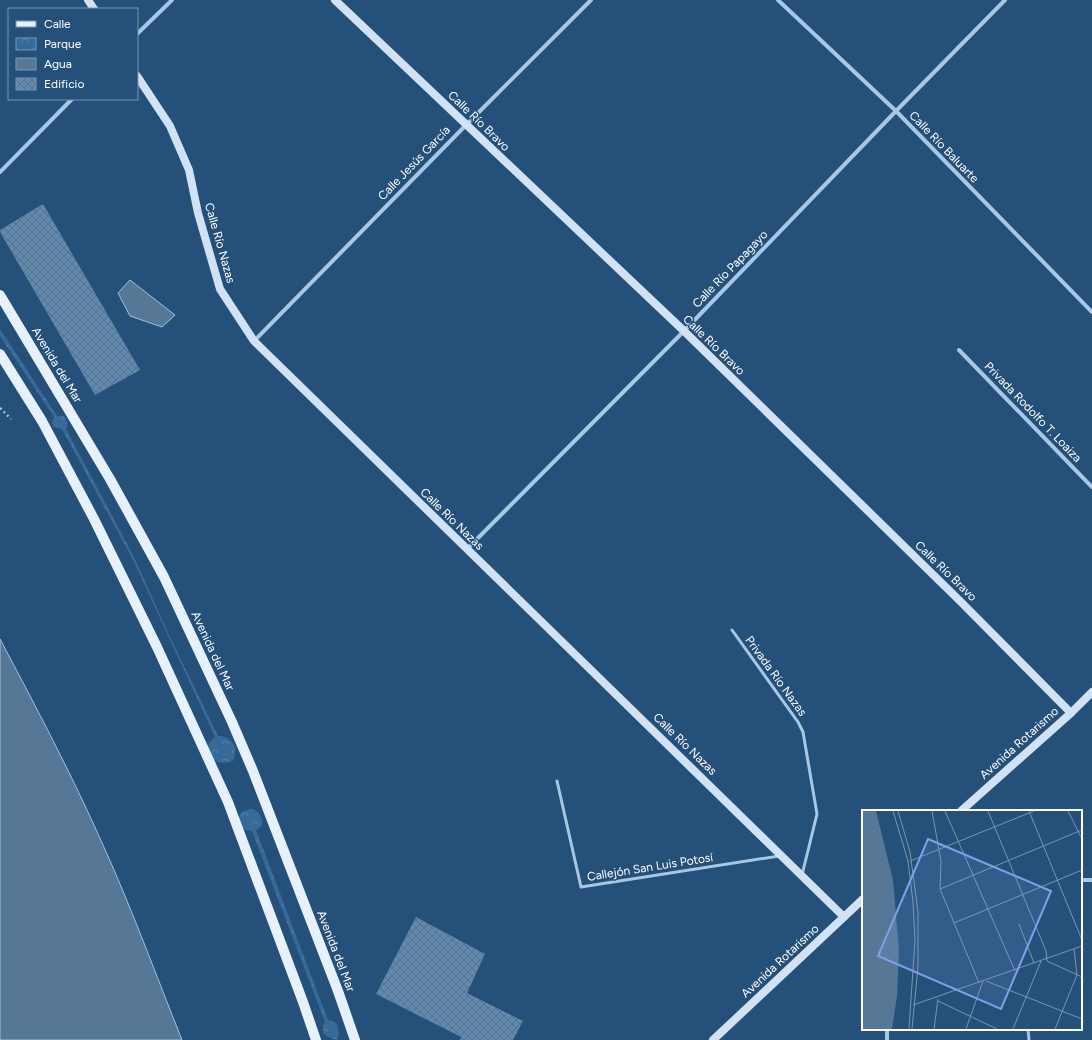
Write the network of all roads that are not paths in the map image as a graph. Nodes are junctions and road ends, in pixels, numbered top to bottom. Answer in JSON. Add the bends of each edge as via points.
{"nodes":[{"id":1,"x":172,"y":0,"type":"edge"},
{"id":2,"x":335,"y":0,"type":"edge"},
{"id":3,"x":590,"y":0,"type":"edge"},
{"id":4,"x":778,"y":0,"type":"edge"},
{"id":5,"x":1005,"y":0,"type":"edge"},
{"id":6,"x":138,"y":33,"type":"edge"},
{"id":7,"x":138,"y":78,"type":"edge"},
{"id":8,"x":71,"y":100,"type":"edge"},
{"id":9,"x":896,"y":111,"type":"junction"},
{"id":10,"x":466,"y":125,"type":"junction"},
{"id":11,"x":0,"y":172,"type":"edge"},
{"id":12,"x":0,"y":295,"type":"edge"},
{"id":13,"x":1092,"y":312,"type":"edge"},
{"id":14,"x":684,"y":331,"type":"junction"},
{"id":15,"x":254,"y":341,"type":"junction"},
{"id":16,"x":959,"y":350,"type":"dead end"},
{"id":17,"x":0,"y":354,"type":"edge"},
{"id":18,"x":1092,"y":487,"type":"edge"},
{"id":19,"x":467,"y":550,"type":"junction"},
{"id":20,"x":732,"y":630,"type":"dead end"},
{"id":21,"x":1092,"y":692,"type":"edge"},
{"id":22,"x":1071,"y":713,"type":"junction"},
{"id":23,"x":557,"y":781,"type":"dead end"},
{"id":24,"x":962,"y":810,"type":"edge"},
{"id":25,"x":782,"y":855,"type":"junction"},
{"id":26,"x":801,"y":875,"type":"junction"},
{"id":27,"x":862,"y":900,"type":"edge"},
{"id":28,"x":844,"y":917,"type":"junction"},
{"id":29,"x":1028,"y":1030,"type":"edge"},
{"id":30,"x":316,"y":1040,"type":"edge"},
{"id":31,"x":355,"y":1040,"type":"edge"},
{"id":32,"x":713,"y":1040,"type":"edge"},
{"id":33,"x":1029,"y":1040,"type":"edge"}],
"edges":[{"from":1,"to":6,"type":"street"},
{"from":2,"to":10,"type":"street","name":"Calle Río Bravo"},
{"from":3,"to":10,"type":"street","name":"Calle Jesús García"},
{"from":4,"to":9,"type":"street","name":"Calle Río Baluarte"},
{"from":5,"to":9,"type":"street","name":"Calle Río Papagayo"},
{"from":7,"to":15,"type":"street","name":"Calle Río Nazas","via":[[170,126],[189,170],[198,213],[220,289]]},
{"from":8,"to":11,"type":"street"},
{"from":9,"to":13,"type":"street","name":"Calle Río Baluarte"},
{"from":9,"to":14,"type":"street","name":"Calle Río Papagayo"},
{"from":10,"to":14,"type":"street","name":"Calle Río Bravo"},
{"from":10,"to":15,"type":"street","name":"Calle Jesús García"},
{"from":12,"to":31,"type":"main road","name":"Avenida del Mar","via":[[110,479],[164,577],[253,771]]},
{"from":14,"to":19,"type":"street","name":"Calle Río Papagayo"},
{"from":14,"to":22,"type":"street","name":"Calle Río Bravo"},
{"from":15,"to":19,"type":"street","name":"Calle Río Nazas"},
{"from":16,"to":18,"type":"street","name":"Privada Rodolfo T. Loaiza"},
{"from":17,"to":30,"type":"main road","via":[[46,428],[161,654],[228,802]]},
{"from":19,"to":25,"type":"street","name":"Calle Río Nazas"},
{"from":20,"to":26,"type":"lane","name":"Privada Río Nazas","via":[[803,732],[817,814]]},
{"from":21,"to":22,"type":"street","name":"Avenida Rotarismo"},
{"from":22,"to":24,"type":"street","name":"Avenida Rotarismo"},
{"from":23,"to":25,"type":"lane","name":"Callejón San Luis Potosí","via":[[581,887]]},
{"from":25,"to":26,"type":"street","name":"Calle Río Nazas"},
{"from":26,"to":28,"type":"street","name":"Calle Río Nazas"},
{"from":27,"to":28,"type":"street","name":"Avenida Rotarismo"},
{"from":28,"to":32,"type":"street","name":"Avenida Rotarismo"},
{"from":29,"to":33,"type":"lane"}]}
